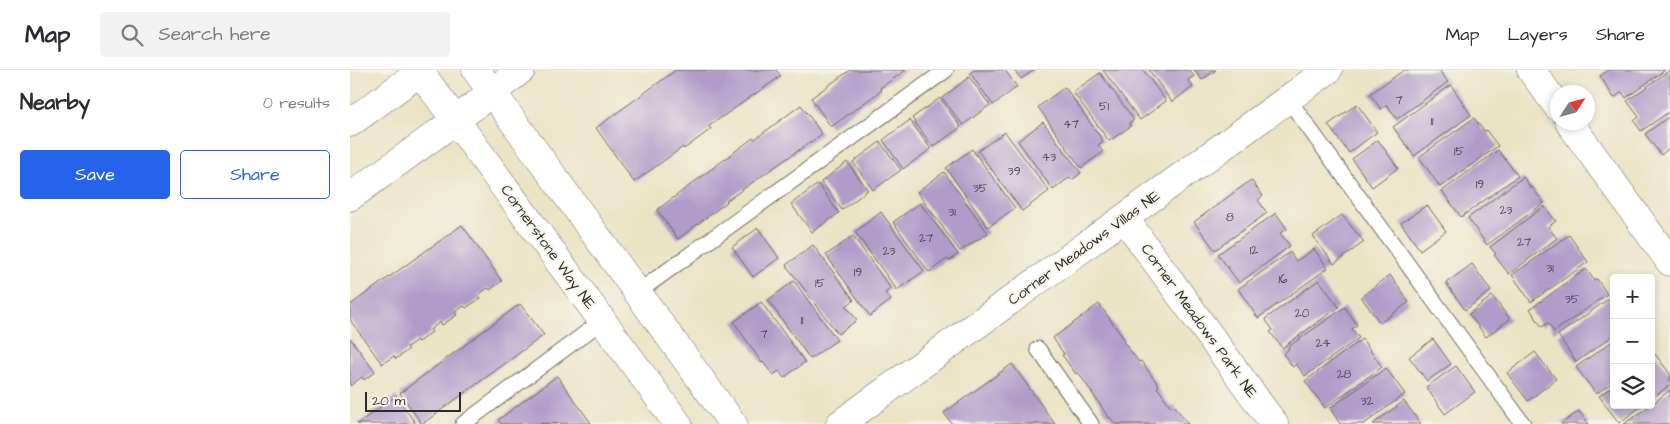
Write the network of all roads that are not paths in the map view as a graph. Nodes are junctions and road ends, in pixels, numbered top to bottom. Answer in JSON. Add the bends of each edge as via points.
{"nodes":[{"id":1,"x":520,"y":70,"type":"edge"},
{"id":2,"x":946,"y":70,"type":"edge"},
{"id":3,"x":1328,"y":70,"type":"edge"},
{"id":4,"x":1531,"y":70,"type":"edge"},
{"id":5,"x":421,"y":71,"type":"edge"},
{"id":6,"x":483,"y":81,"type":"edge"},
{"id":7,"x":1550,"y":96,"type":"edge"},
{"id":8,"x":1288,"y":99,"type":"junction"},
{"id":9,"x":456,"y":120,"type":"junction"},
{"id":10,"x":350,"y":123,"type":"edge"},
{"id":11,"x":1575,"y":130,"type":"edge"},
{"id":12,"x":350,"y":197,"type":"edge"},
{"id":13,"x":1125,"y":218,"type":"junction"},
{"id":14,"x":1670,"y":262,"type":"edge"},
{"id":15,"x":638,"y":292,"type":"junction"},
{"id":16,"x":602,"y":321,"type":"junction"},
{"id":17,"x":1038,"y":349,"type":"dead end"},
{"id":18,"x":464,"y":424,"type":"edge"},
{"id":19,"x":678,"y":424,"type":"edge"},
{"id":20,"x":733,"y":424,"type":"edge"},
{"id":21,"x":840,"y":424,"type":"edge"},
{"id":22,"x":1091,"y":424,"type":"edge"},
{"id":23,"x":1274,"y":424,"type":"edge"},
{"id":24,"x":1523,"y":424,"type":"edge"}],
"edges":[{"from":1,"to":6,"type":"street"},
{"from":2,"to":15,"type":"lane"},
{"from":3,"to":8,"type":"street","name":"Corner Meadows Villas NE"},
{"from":4,"to":7,"type":"street"},
{"from":5,"to":9,"type":"street","name":"Cornerstone Way NE"},
{"from":5,"to":10,"type":"street"},
{"from":6,"to":9,"type":"street"},
{"from":6,"to":15,"type":"street"},
{"from":8,"to":13,"type":"street","name":"Corner Meadows Villas NE"},
{"from":8,"to":24,"type":"lane"},
{"from":9,"to":12,"type":"street"},
{"from":9,"to":16,"type":"street","name":"Cornerstone Way NE"},
{"from":11,"to":14,"type":"street"},
{"from":13,"to":21,"type":"street","name":"Corner Meadows Villas NE"},
{"from":13,"to":23,"type":"street","name":"Corner Meadows Park NE"},
{"from":15,"to":20,"type":"street"},
{"from":16,"to":18,"type":"lane"},
{"from":16,"to":19,"type":"street","name":"Cornerstone Way NE"},
{"from":17,"to":22,"type":"lane"}]}
